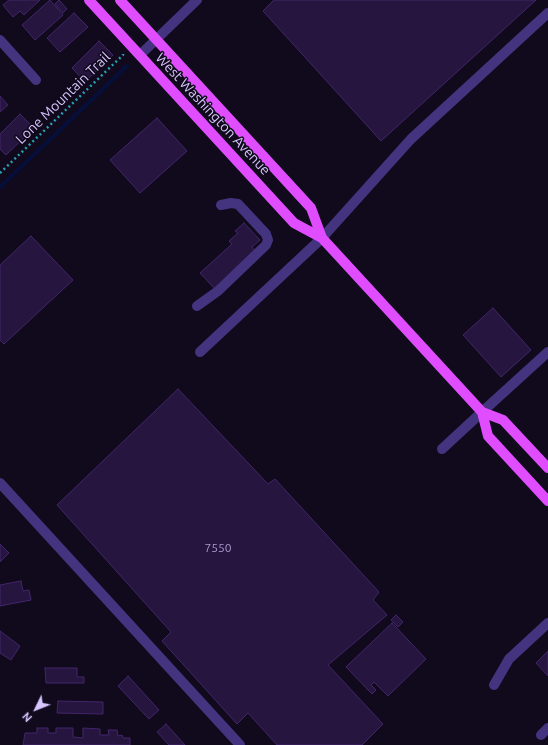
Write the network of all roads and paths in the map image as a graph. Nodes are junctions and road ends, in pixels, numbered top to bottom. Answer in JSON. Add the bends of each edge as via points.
{"nodes":[{"id":1,"x":89,"y":0,"type":"edge"},
{"id":2,"x":120,"y":0,"type":"edge"},
{"id":3,"x":197,"y":0,"type":"edge"},
{"id":4,"x":548,"y":13,"type":"edge"},
{"id":5,"x":156,"y":39,"type":"junction"},
{"id":6,"x":0,"y":40,"type":"edge"},
{"id":7,"x":123,"y":55,"type":"dead end"},
{"id":8,"x":140,"y":55,"type":"junction"},
{"id":9,"x":36,"y":80,"type":"dead end"},
{"id":10,"x":0,"y":172,"type":"edge"},
{"id":11,"x":221,"y":205,"type":"dead end"},
{"id":12,"x":322,"y":238,"type":"junction"},
{"id":13,"x":197,"y":306,"type":"dead end"},
{"id":14,"x":200,"y":352,"type":"dead end"},
{"id":15,"x":548,"y":352,"type":"edge"},
{"id":16,"x":482,"y":412,"type":"junction"},
{"id":17,"x":442,"y":449,"type":"dead end"},
{"id":18,"x":548,"y":468,"type":"edge"},
{"id":19,"x":0,"y":483,"type":"edge"},
{"id":20,"x":548,"y":501,"type":"edge"},
{"id":21,"x":548,"y":623,"type":"edge"},
{"id":22,"x":494,"y":685,"type":"dead end"},
{"id":23,"x":240,"y":745,"type":"edge"}],
"edges":[{"from":1,"to":8,"type":"main road","name":"West Washington Avenue"},
{"from":2,"to":5,"type":"main road","name":"West Washington Avenue"},
{"from":3,"to":5,"type":"street"},
{"from":4,"to":12,"type":"street","via":[[410,139]]},
{"from":5,"to":8,"type":"street"},
{"from":5,"to":12,"type":"main road","name":"West Washington Avenue","via":[[311,208]]},
{"from":6,"to":9,"type":"street"},
{"from":7,"to":10,"type":"path","name":"Lone Mountain Trail"},
{"from":8,"to":12,"type":"main road","name":"West Washington Avenue","via":[[294,223]]},
{"from":11,"to":13,"type":"street","via":[[238,204],[266,234],[268,240],[266,245],[218,291]]},
{"from":12,"to":14,"type":"street"},
{"from":12,"to":16,"type":"main road","name":"West Washington Avenue"},
{"from":15,"to":16,"type":"street"},
{"from":16,"to":17,"type":"street"},
{"from":16,"to":18,"type":"main road","name":"West Washington Avenue","via":[[503,420]]},
{"from":16,"to":20,"type":"main road","name":"West Washington Avenue","via":[[488,436]]},
{"from":19,"to":23,"type":"street"},
{"from":21,"to":22,"type":"street","via":[[509,659]]}]}
